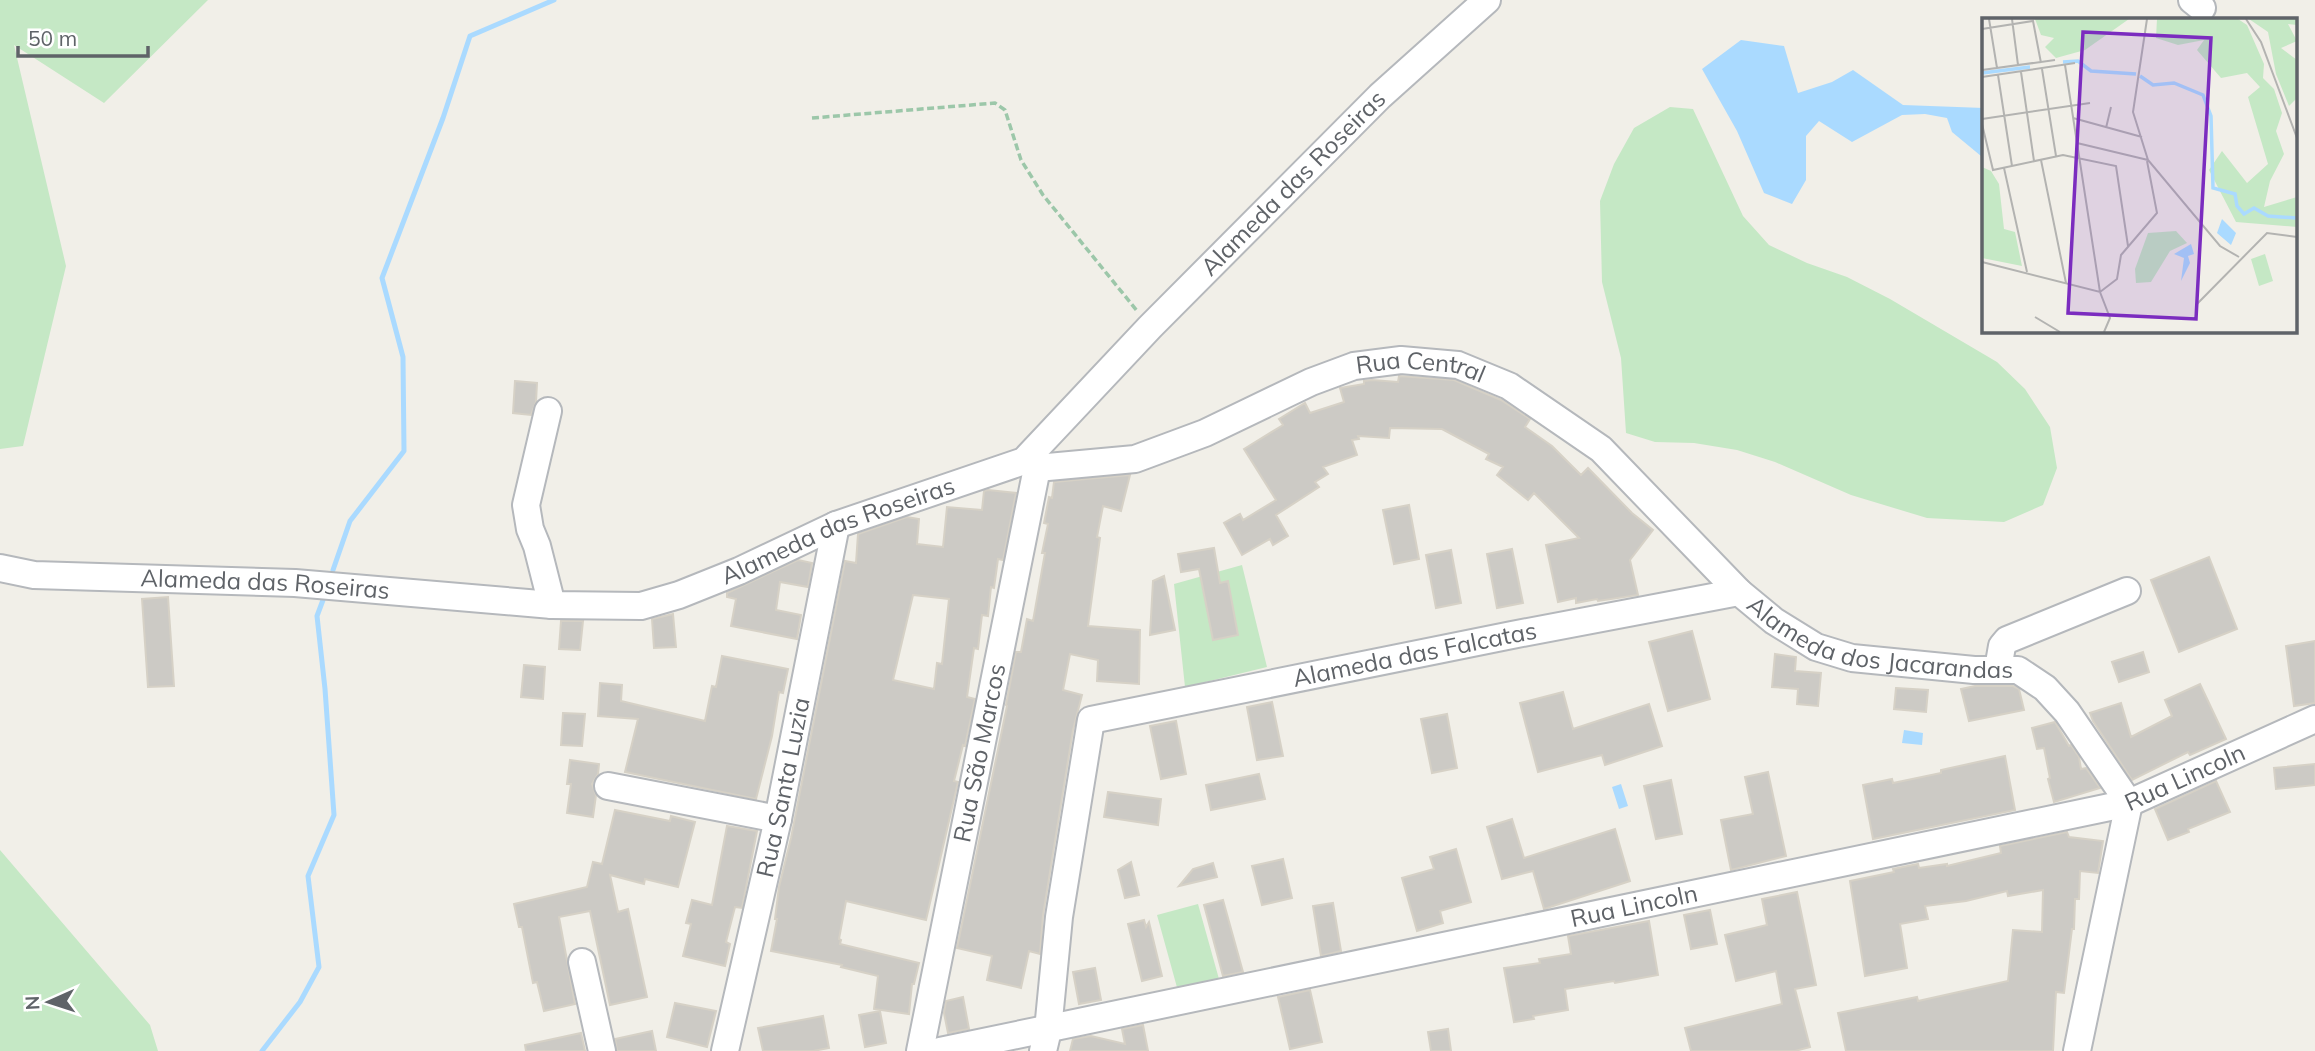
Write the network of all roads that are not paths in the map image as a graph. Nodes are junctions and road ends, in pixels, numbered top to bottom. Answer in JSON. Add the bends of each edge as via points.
{"nodes":[{"id":1,"x":1487,"y":0,"type":"edge"},
{"id":2,"x":548,"y":411,"type":"dead end"},
{"id":3,"x":1031,"y":464,"type":"junction"},
{"id":4,"x":836,"y":525,"type":"junction"},
{"id":5,"x":0,"y":568,"type":"edge"},
{"id":6,"x":2127,"y":591,"type":"dead end"},
{"id":7,"x":1739,"y":592,"type":"junction"},
{"id":8,"x":552,"y":606,"type":"junction"},
{"id":9,"x":1997,"y":669,"type":"junction"},
{"id":10,"x":2315,"y":719,"type":"edge"},
{"id":11,"x":608,"y":786,"type":"dead end"},
{"id":12,"x":2129,"y":803,"type":"junction"},
{"id":13,"x":778,"y":819,"type":"junction"},
{"id":14,"x":582,"y":962,"type":"dead end"},
{"id":15,"x":1046,"y":1040,"type":"edge"},
{"id":16,"x":601,"y":1051,"type":"edge"},
{"id":17,"x":725,"y":1051,"type":"edge"},
{"id":18,"x":920,"y":1051,"type":"edge"},
{"id":19,"x":940,"y":1051,"type":"edge"},
{"id":20,"x":2077,"y":1051,"type":"edge"}],
"edges":[{"from":1,"to":3,"type":"street","name":"Alameda das Roseiras","via":[[1380,96],[1150,327]]},
{"from":2,"to":8,"type":"street","via":[[526,505]]},
{"from":3,"to":4,"type":"street","name":"Alameda das Roseiras"},
{"from":3,"to":7,"type":"street","name":"Rua Central","via":[[1135,459],[1354,366],[1401,359],[1458,365],[1509,386],[1601,449]]},
{"from":3,"to":18,"type":"street","name":"Rua São Marcos"},
{"from":4,"to":8,"type":"street","name":"Alameda das Roseiras","via":[[739,571],[641,606]]},
{"from":4,"to":13,"type":"street","name":"Rua Santa Luzia"},
{"from":5,"to":8,"type":"street","name":"Alameda das Roseiras","via":[[34,575],[295,583]]},
{"from":6,"to":9,"type":"street","via":[[2007,640],[2001,646]]},
{"from":7,"to":9,"type":"street","name":"Alameda dos Jacarandas","via":[[1816,647],[1852,658]]},
{"from":7,"to":15,"type":"street","name":"Alameda das Falcatas","via":[[1091,720],[1059,917]]},
{"from":9,"to":12,"type":"street","name":"Alameda dos Jacarandas","via":[[2018,670],[2045,688],[2067,712]]},
{"from":10,"to":12,"type":"street","name":"Rua Lincoln"},
{"from":11,"to":13,"type":"street"},
{"from":12,"to":15,"type":"street","name":"Rua Lincoln"},
{"from":12,"to":20,"type":"street"},
{"from":13,"to":17,"type":"street","name":"Rua Santa Luzia"},
{"from":14,"to":16,"type":"street"},
{"from":15,"to":19,"type":"street","name":"Rua Lincoln"}]}
